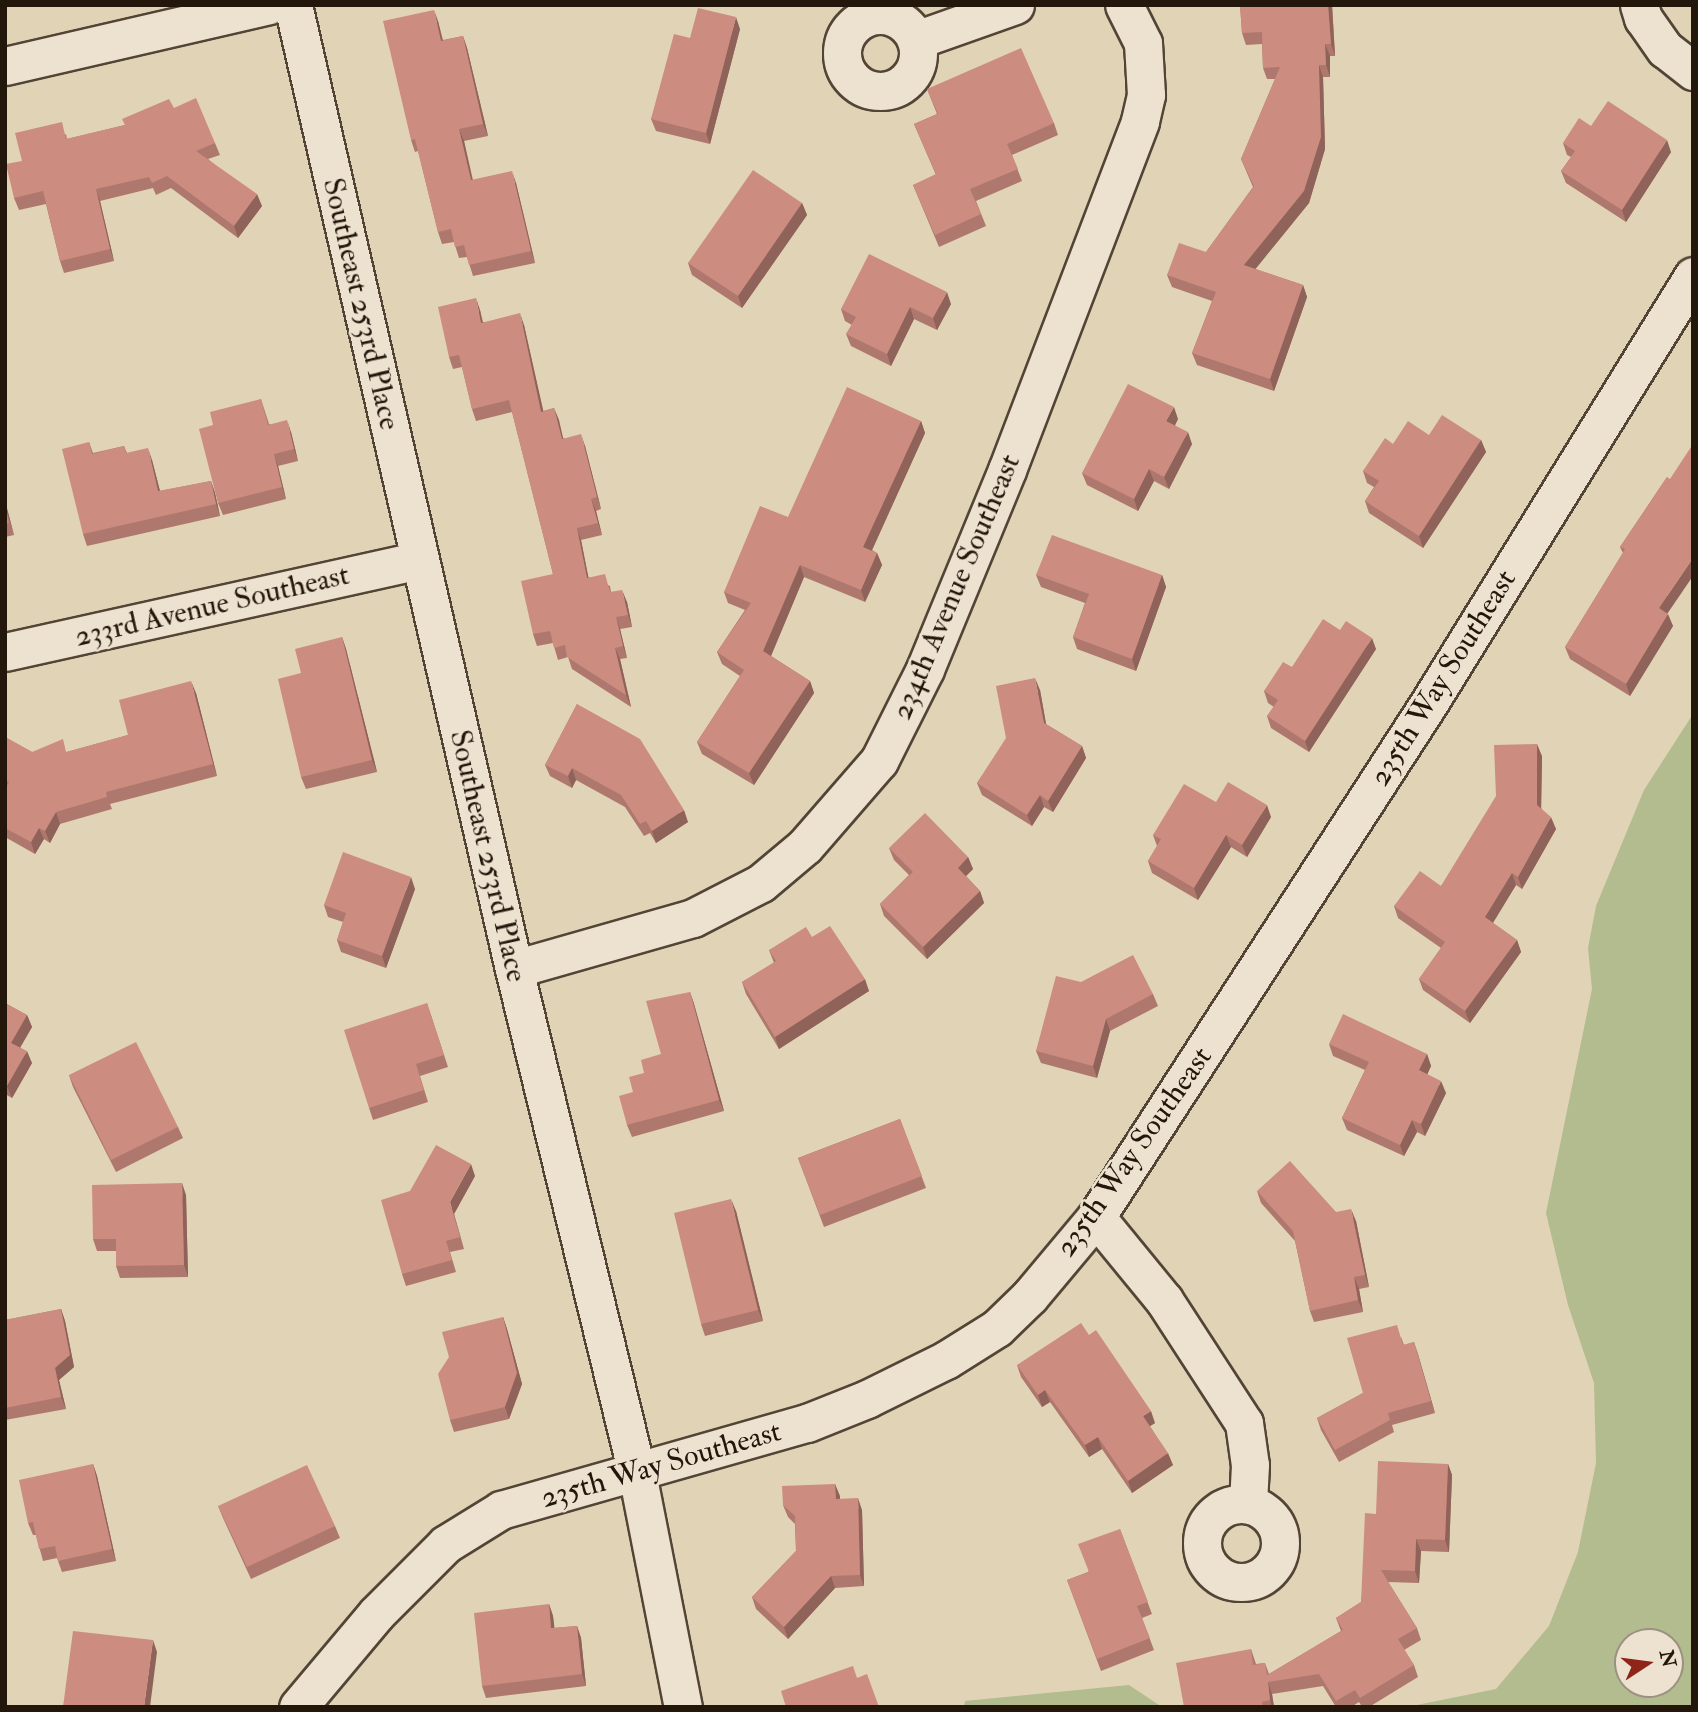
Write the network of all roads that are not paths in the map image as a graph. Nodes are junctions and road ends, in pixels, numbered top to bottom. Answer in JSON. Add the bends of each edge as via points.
{"nodes":[{"id":1,"x":269,"y":5,"type":"edge"},
{"id":2,"x":293,"y":5,"type":"edge"},
{"id":3,"x":1015,"y":5,"type":"edge"},
{"id":4,"x":1124,"y":5,"type":"edge"},
{"id":5,"x":1639,"y":5,"type":"edge"},
{"id":6,"x":916,"y":40,"type":"dead end"},
{"id":7,"x":5,"y":66,"type":"edge"},
{"id":8,"x":1693,"y":71,"type":"edge"},
{"id":9,"x":1693,"y":276,"type":"edge"},
{"id":10,"x":419,"y":560,"type":"junction"},
{"id":11,"x":5,"y":652,"type":"edge"},
{"id":12,"x":514,"y":970,"type":"junction"},
{"id":13,"x":1096,"y":1217,"type":"junction"},
{"id":14,"x":637,"y":1473,"type":"junction"},
{"id":15,"x":1248,"y":1504,"type":"dead end"},
{"id":16,"x":298,"y":1707,"type":"edge"},
{"id":17,"x":683,"y":1707,"type":"edge"}],
"edges":[{"from":1,"to":7,"type":"street"},
{"from":2,"to":10,"type":"street","name":"Southeast 253rd Place"},
{"from":3,"to":6,"type":"street"},
{"from":4,"to":12,"type":"street","name":"234th Avenue Southeast","via":[[1143,43],[1146,82],[1140,121],[1002,482],[925,669],[879,761],[805,846],[761,883],[693,918]]},
{"from":5,"to":8,"type":"street","via":[[1665,49]]},
{"from":9,"to":13,"type":"street","name":"235th Way Southeast","via":[[1429,702]]},
{"from":10,"to":11,"type":"street","name":"233rd Avenue Southeast"},
{"from":10,"to":12,"type":"street","name":"Southeast 253rd Place"},
{"from":12,"to":14,"type":"street","name":"Southeast 253rd Place"},
{"from":13,"to":14,"type":"street","name":"235th Way Southeast","via":[[1030,1296],[996,1328],[946,1360],[807,1423]]},
{"from":13,"to":15,"type":"street","via":[[1164,1300],[1244,1423],[1250,1465]]},
{"from":14,"to":16,"type":"street","name":"235th Way Southeast","via":[[500,1510],[446,1544],[376,1614]]},
{"from":14,"to":17,"type":"street","name":"Southeast 253rd Place"}]}
